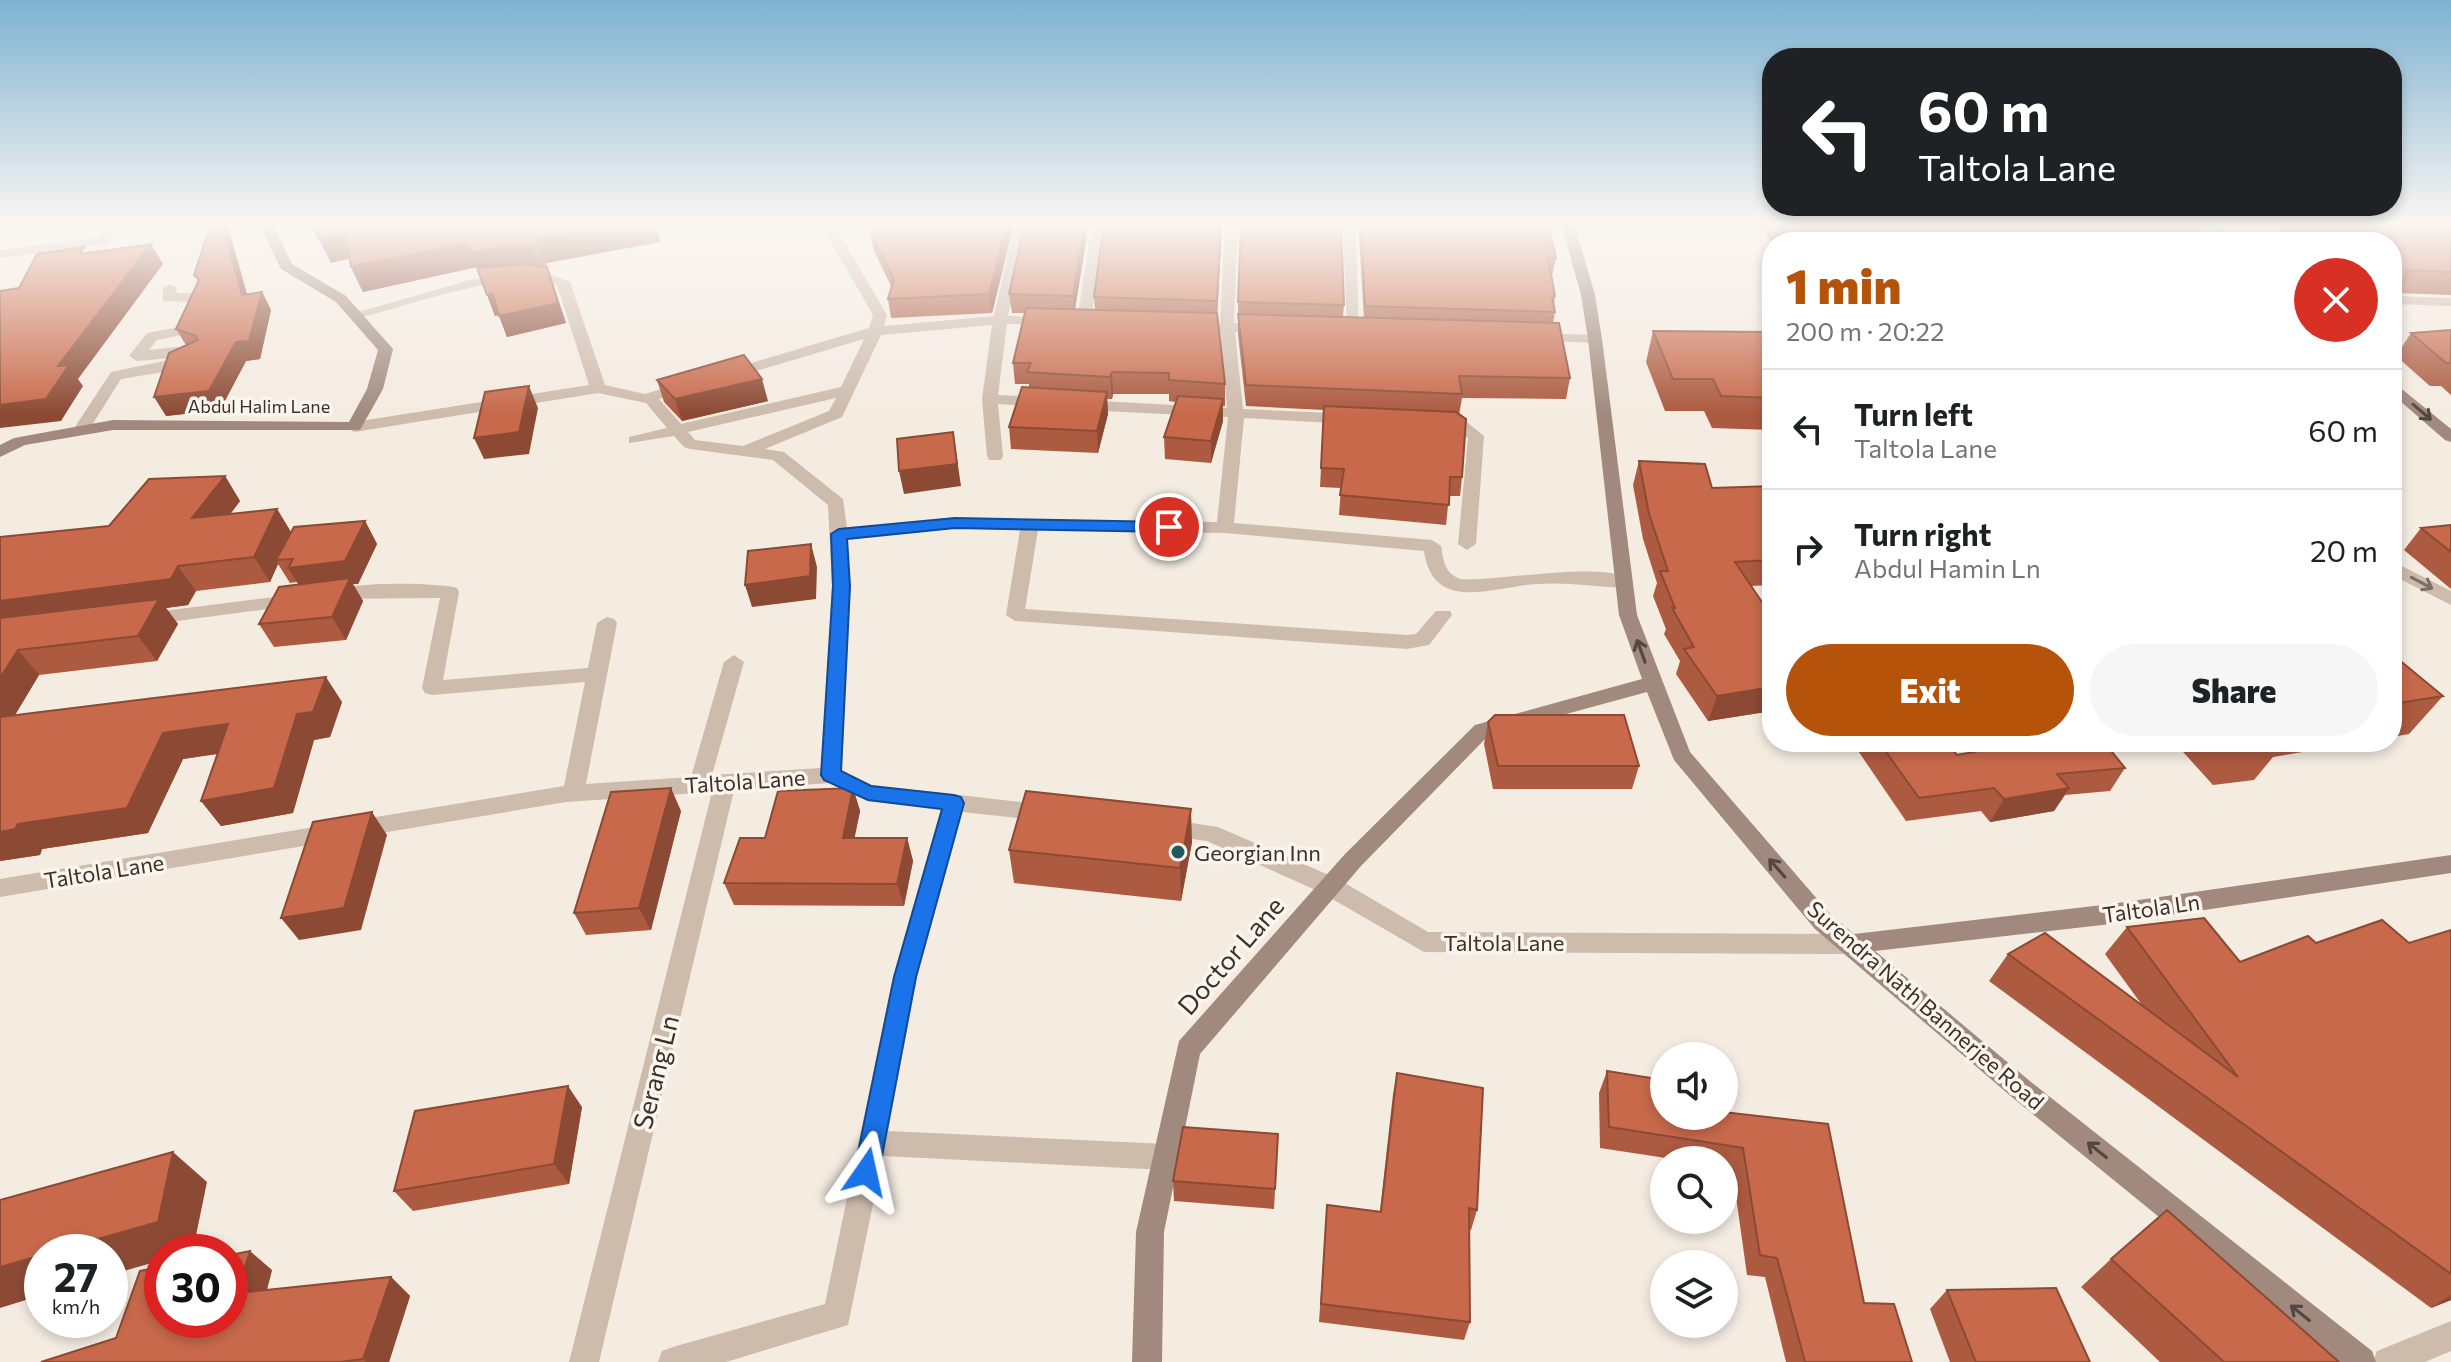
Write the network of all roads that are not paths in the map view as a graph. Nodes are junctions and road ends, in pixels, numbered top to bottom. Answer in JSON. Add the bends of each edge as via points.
{"nodes":[{"id":1,"x":320,"y":287,"type":"edge"},
{"id":2,"x":461,"y":287,"type":"edge"},
{"id":3,"x":565,"y":287,"type":"edge"},
{"id":4,"x":863,"y":287,"type":"edge"},
{"id":5,"x":1008,"y":287,"type":"edge"},
{"id":6,"x":1085,"y":287,"type":"edge"},
{"id":7,"x":1229,"y":287,"type":"edge"},
{"id":8,"x":1351,"y":287,"type":"edge"},
{"id":9,"x":1586,"y":287,"type":"edge"},
{"id":10,"x":170,"y":288,"type":"dead end"},
{"id":11,"x":2402,"y":300,"type":"edge"},
{"id":12,"x":2451,"y":302,"type":"edge"},
{"id":13,"x":355,"y":315,"type":"junction"},
{"id":14,"x":1000,"y":320,"type":"junction"},
{"id":15,"x":1170,"y":325,"type":"edge"},
{"id":16,"x":1227,"y":328,"type":"junction"},
{"id":17,"x":1275,"y":329,"type":"edge"},
{"id":18,"x":875,"y":331,"type":"junction"},
{"id":19,"x":1353,"y":331,"type":"edge"},
{"id":20,"x":1520,"y":336,"type":"edge"},
{"id":21,"x":1595,"y":339,"type":"junction"},
{"id":22,"x":598,"y":388,"type":"junction"},
{"id":23,"x":848,"y":390,"type":"junction"},
{"id":24,"x":2402,"y":395,"type":"edge"},
{"id":25,"x":644,"y":399,"type":"junction"},
{"id":26,"x":990,"y":399,"type":"junction"},
{"id":27,"x":1236,"y":414,"type":"junction"},
{"id":28,"x":1363,"y":420,"type":"edge"},
{"id":29,"x":1426,"y":422,"type":"edge"},
{"id":30,"x":354,"y":427,"type":"junction"},
{"id":31,"x":81,"y":430,"type":"junction"},
{"id":32,"x":679,"y":432,"type":"junction"},
{"id":33,"x":2451,"y":437,"type":"edge"},
{"id":34,"x":635,"y":440,"type":"dead end"},
{"id":35,"x":0,"y":452,"type":"edge"},
{"id":36,"x":745,"y":452,"type":"junction"},
{"id":37,"x":995,"y":456,"type":"dead end"},
{"id":38,"x":1030,"y":524,"type":"junction"},
{"id":39,"x":1225,"y":528,"type":"junction"},
{"id":40,"x":839,"y":534,"type":"junction"},
{"id":41,"x":1467,"y":544,"type":"dead end"},
{"id":42,"x":2402,"y":572,"type":"edge"},
{"id":43,"x":1623,"y":582,"type":"junction"},
{"id":44,"x":2451,"y":599,"type":"edge"},
{"id":45,"x":1443,"y":615,"type":"dead end"},
{"id":46,"x":120,"y":622,"type":"edge"},
{"id":47,"x":607,"y":623,"type":"dead end"},
{"id":48,"x":734,"y":662,"type":"dead end"},
{"id":49,"x":595,"y":674,"type":"junction"},
{"id":50,"x":1653,"y":683,"type":"junction"},
{"id":51,"x":831,"y":775,"type":"junction"},
{"id":52,"x":725,"y":783,"type":"junction"},
{"id":53,"x":699,"y":785,"type":"junction"},
{"id":54,"x":573,"y":794,"type":"junction"},
{"id":55,"x":954,"y":803,"type":"junction"},
{"id":56,"x":1074,"y":817,"type":"edge"},
{"id":57,"x":1150,"y":826,"type":"edge"},
{"id":58,"x":2451,"y":864,"type":"edge"},
{"id":59,"x":1330,"y":886,"type":"junction"},
{"id":60,"x":0,"y":888,"type":"edge"},
{"id":61,"x":1850,"y":944,"type":"junction"},
{"id":62,"x":872,"y":1143,"type":"junction"},
{"id":63,"x":1166,"y":1157,"type":"junction"},
{"id":64,"x":2451,"y":1336,"type":"edge"},
{"id":65,"x":584,"y":1362,"type":"edge"},
{"id":66,"x":673,"y":1362,"type":"edge"},
{"id":67,"x":1147,"y":1362,"type":"edge"},
{"id":68,"x":2361,"y":1362,"type":"edge"},
{"id":69,"x":2388,"y":1362,"type":"edge"}],
"edges":[{"from":1,"to":13,"type":"street","name":"Abdul Halim Lane"},
{"from":2,"to":13,"type":"street"},
{"from":3,"to":22,"type":"street"},
{"from":4,"to":18,"type":"street","via":[[880,315]]},
{"from":5,"to":14,"type":"street"},
{"from":6,"to":14,"type":"street","via":[[1077,321]]},
{"from":7,"to":16,"type":"street"},
{"from":8,"to":19,"type":"street"},
{"from":9,"to":21,"type":"street","name":"Surendra Nath Bannerjee Road"},
{"from":10,"to":31,"type":"street","via":[[168,298],[199,297],[186,330],[152,336],[137,356],[177,351],[198,357],[116,375]]},
{"from":11,"to":12,"type":"street"},
{"from":13,"to":30,"type":"street","name":"Abdul Halim Lane","via":[[386,349],[375,389]]},
{"from":14,"to":18,"type":"street"},
{"from":14,"to":26,"type":"street"},
{"from":15,"to":16,"type":"street"},
{"from":16,"to":17,"type":"street"},
{"from":16,"to":27,"type":"street"},
{"from":18,"to":23,"type":"street"},
{"from":18,"to":25,"type":"street"},
{"from":20,"to":21,"type":"street"},
{"from":21,"to":43,"type":"street","name":"Surendra Nath Bannerjee Road"},
{"from":22,"to":25,"type":"street"},
{"from":22,"to":30,"type":"street"},
{"from":23,"to":32,"type":"street"},
{"from":23,"to":36,"type":"street","via":[[836,414]]},
{"from":24,"to":33,"type":"street","one_way":true},
{"from":25,"to":32,"type":"street","via":[[651,400]]},
{"from":26,"to":27,"type":"street"},
{"from":26,"to":37,"type":"street"},
{"from":27,"to":28,"type":"street"},
{"from":27,"to":39,"type":"street"},
{"from":29,"to":41,"type":"street","via":[[1458,423],[1476,436]]},
{"from":30,"to":31,"type":"street","name":"Abdul Halim Lane","via":[[113,425]]},
{"from":31,"to":35,"type":"street","name":"Abdul Halim Lane","via":[[20,441]]},
{"from":32,"to":34,"type":"street"},
{"from":32,"to":36,"type":"street","via":[[690,444]]},
{"from":36,"to":40,"type":"street","via":[[778,456],[837,503]]},
{"from":38,"to":39,"type":"street"},
{"from":38,"to":40,"type":"street","via":[[955,523]]},
{"from":38,"to":45,"type":"street","via":[[1015,615],[1407,642],[1422,640]]},
{"from":39,"to":43,"type":"street","via":[[1432,546],[1440,575],[1458,587],[1533,578]]},
{"from":40,"to":51,"type":"street"},
{"from":42,"to":44,"type":"street","one_way":true},
{"from":50,"to":43,"type":"street","name":"Surendra Nath Bannerjee Road","one_way":true,"via":[[1628,615]]},
{"from":46,"to":49,"type":"street","via":[[371,591],[450,592],[432,688]]},
{"from":47,"to":49,"type":"street"},
{"from":48,"to":53,"type":"street"},
{"from":49,"to":54,"type":"street"},
{"from":50,"to":59,"type":"street","name":"Doctor Lane","via":[[1482,730]]},
{"from":61,"to":50,"type":"street","name":"Surendra Nath Bannerjee Road","one_way":true,"via":[[1823,922],[1681,755]]},
{"from":51,"to":52,"type":"street","name":"Taltola Lane"},
{"from":51,"to":55,"type":"street","name":"Taltola Lane","via":[[868,793]]},
{"from":52,"to":53,"type":"street","name":"Taltola Lane"},
{"from":52,"to":65,"type":"street","name":"Serang Ln"},
{"from":53,"to":54,"type":"street","name":"Taltola Lane"},
{"from":54,"to":60,"type":"street","name":"Taltola Lane"},
{"from":55,"to":56,"type":"street","name":"Taltola Lane"},
{"from":55,"to":62,"type":"street","via":[[905,977]]},
{"from":57,"to":59,"type":"street","name":"Taltola Lane","via":[[1210,833]]},
{"from":58,"to":61,"type":"street","name":"Taltola Ln","via":[[2111,914]]},
{"from":59,"to":61,"type":"street","name":"Taltola Lane","via":[[1424,942]]},
{"from":59,"to":63,"type":"street","name":"Doctor Lane","via":[[1188,1049]]},
{"from":68,"to":61,"type":"street","name":"Surendra Nath Bannerjee Road","one_way":true,"via":[[2022,1090]]},
{"from":62,"to":63,"type":"street"},
{"from":62,"to":66,"type":"street","via":[[838,1315]]},
{"from":63,"to":67,"type":"street","name":"Doctor Lane","via":[[1150,1232]]},
{"from":64,"to":69,"type":"street"}]}
